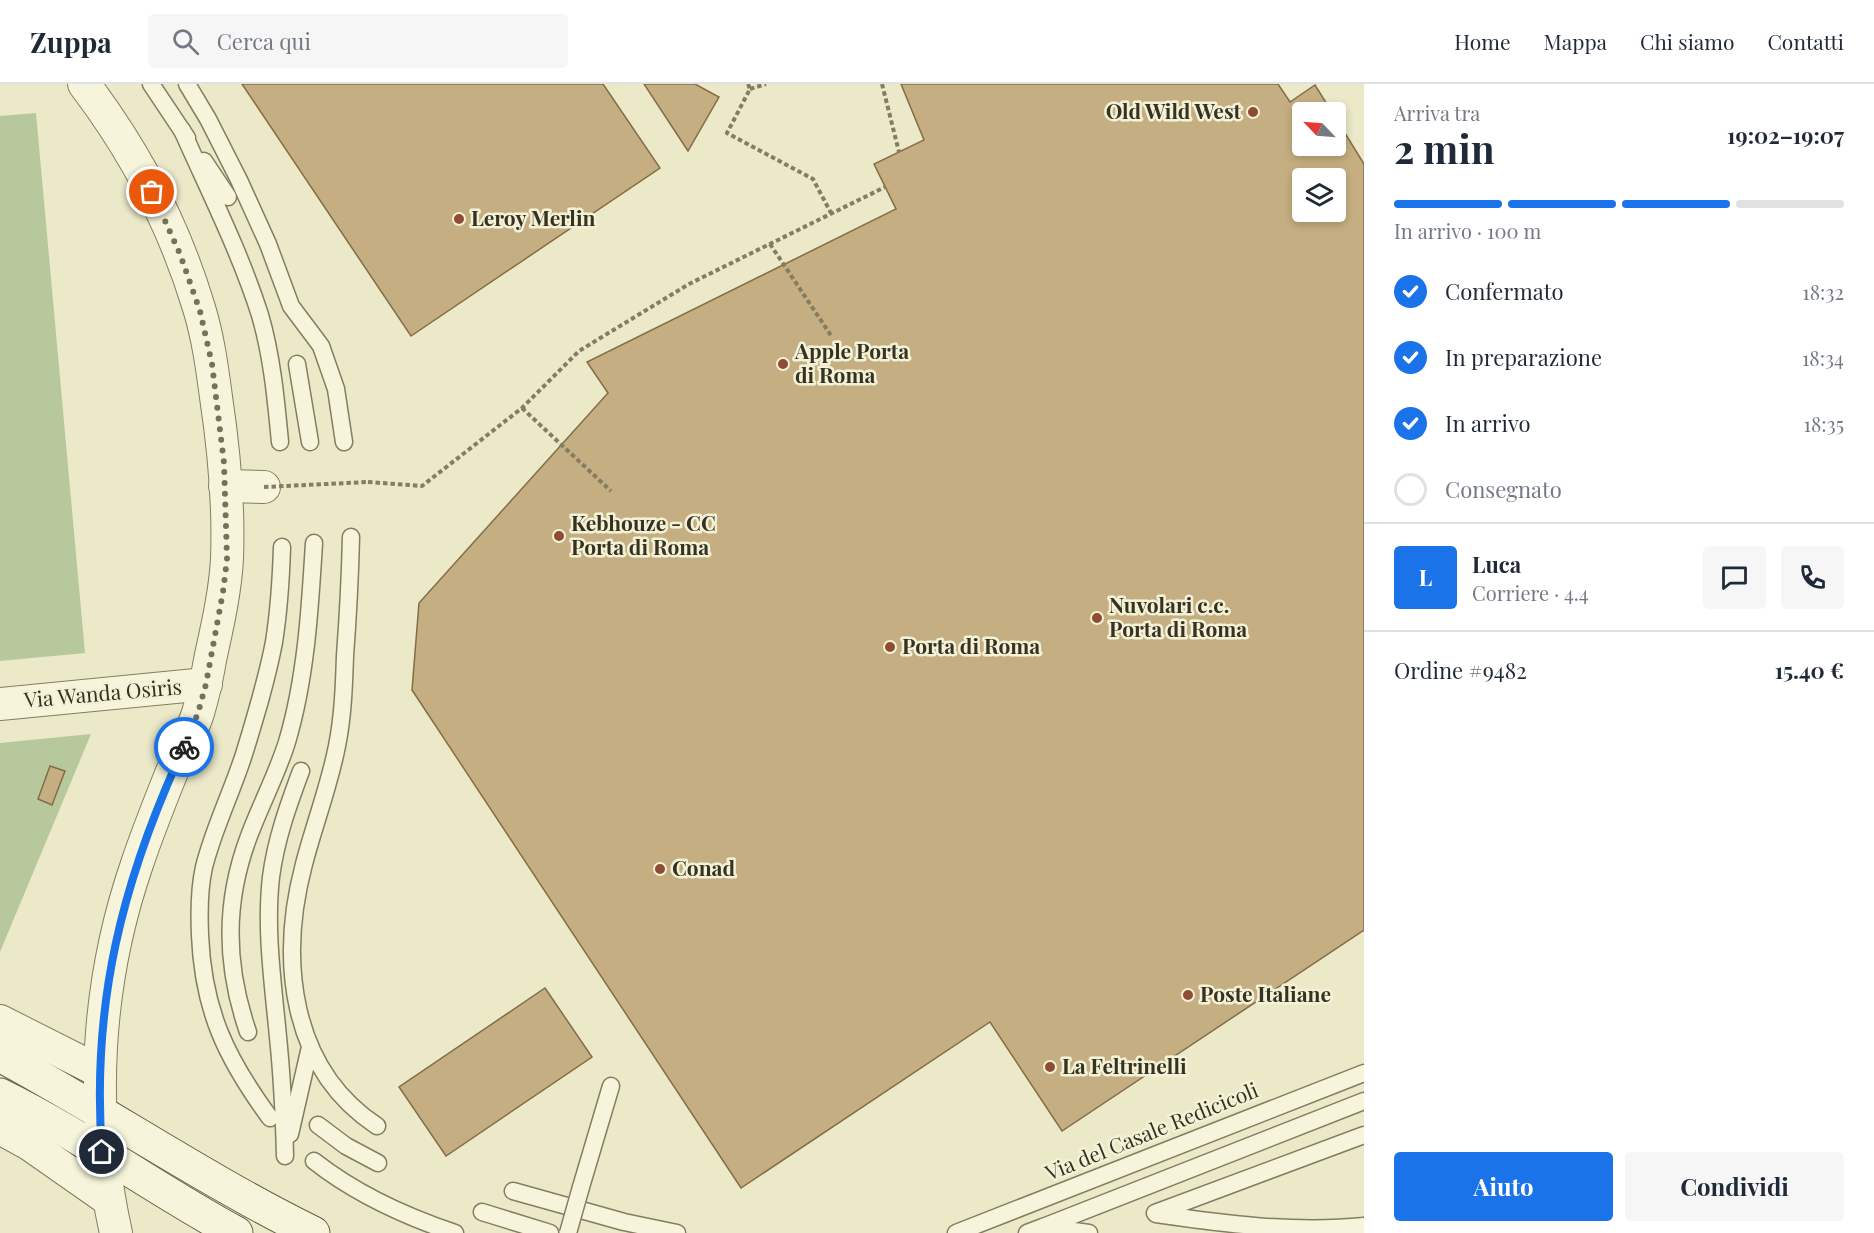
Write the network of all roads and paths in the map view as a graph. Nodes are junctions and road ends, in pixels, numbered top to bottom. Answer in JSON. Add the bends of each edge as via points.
{"nodes":[{"id":1,"x":84,"y":84,"type":"edge"},
{"id":2,"x":150,"y":84,"type":"edge"},
{"id":3,"x":187,"y":84,"type":"edge"},
{"id":4,"x":766,"y":84,"type":"edge"},
{"id":5,"x":882,"y":84,"type":"edge"},
{"id":6,"x":749,"y":86,"type":"edge"},
{"id":7,"x":182,"y":130,"type":"junction"},
{"id":8,"x":899,"y":152,"type":"dead end"},
{"id":9,"x":885,"y":187,"type":"dead end"},
{"id":10,"x":228,"y":197,"type":"dead end"},
{"id":11,"x":831,"y":213,"type":"junction"},
{"id":12,"x":770,"y":244,"type":"junction"},
{"id":13,"x":832,"y":337,"type":"dead end"},
{"id":14,"x":297,"y":364,"type":"dead end"},
{"id":15,"x":522,"y":408,"type":"junction"},
{"id":16,"x":280,"y":442,"type":"dead end"},
{"id":17,"x":310,"y":442,"type":"dead end"},
{"id":18,"x":344,"y":442,"type":"dead end"},
{"id":19,"x":225,"y":486,"type":"junction"},
{"id":20,"x":264,"y":487,"type":"joint"},
{"id":21,"x":610,"y":491,"type":"dead end"},
{"id":22,"x":351,"y":537,"type":"dead end"},
{"id":23,"x":314,"y":543,"type":"dead end"},
{"id":24,"x":282,"y":547,"type":"dead end"},
{"id":25,"x":206,"y":684,"type":"junction"},
{"id":26,"x":0,"y":704,"type":"edge"},
{"id":27,"x":302,"y":771,"type":"dead end"},
{"id":28,"x":0,"y":1022,"type":"edge"},
{"id":29,"x":248,"y":1032,"type":"dead end"},
{"id":30,"x":310,"y":1047,"type":"junction"},
{"id":31,"x":0,"y":1055,"type":"edge"},
{"id":32,"x":99,"y":1071,"type":"junction"},
{"id":33,"x":1364,"y":1072,"type":"edge"},
{"id":34,"x":611,"y":1086,"type":"dead end"},
{"id":35,"x":0,"y":1095,"type":"edge"},
{"id":36,"x":1364,"y":1101,"type":"edge"},
{"id":37,"x":99,"y":1111,"type":"junction"},
{"id":38,"x":270,"y":1118,"type":"dead end"},
{"id":39,"x":318,"y":1125,"type":"dead end"},
{"id":40,"x":377,"y":1126,"type":"dead end"},
{"id":41,"x":1364,"y":1127,"type":"edge"},
{"id":42,"x":0,"y":1128,"type":"edge"},
{"id":43,"x":1364,"y":1135,"type":"edge"},
{"id":44,"x":102,"y":1152,"type":"junction"},
{"id":45,"x":314,"y":1161,"type":"dead end"},
{"id":46,"x":378,"y":1163,"type":"dead end"},
{"id":47,"x":1218,"y":1190,"type":"junction"},
{"id":48,"x":513,"y":1191,"type":"dead end"},
{"id":49,"x":109,"y":1200,"type":"junction"},
{"id":50,"x":482,"y":1212,"type":"dead end"},
{"id":51,"x":1364,"y":1226,"type":"edge"},
{"id":52,"x":1043,"y":1227,"type":"junction"},
{"id":53,"x":116,"y":1233,"type":"edge"},
{"id":54,"x":236,"y":1233,"type":"edge"},
{"id":55,"x":313,"y":1233,"type":"edge"},
{"id":56,"x":455,"y":1233,"type":"edge"},
{"id":57,"x":550,"y":1233,"type":"edge"},
{"id":58,"x":568,"y":1233,"type":"edge"},
{"id":59,"x":677,"y":1233,"type":"edge"},
{"id":60,"x":956,"y":1233,"type":"edge"},
{"id":61,"x":1027,"y":1233,"type":"edge"},
{"id":62,"x":1089,"y":1233,"type":"edge"}],
"edges":[{"from":1,"to":19,"type":"street","via":[[138,166],[192,287],[212,364]]},
{"from":2,"to":7,"type":"lane"},
{"from":3,"to":18,"type":"lane","via":[[239,180],[291,306],[321,346],[336,389]]},
{"from":4,"to":6,"type":"path"},
{"from":5,"to":8,"type":"path"},
{"from":6,"to":11,"type":"path","via":[[727,133],[813,179]]},
{"from":7,"to":10,"type":"lane"},
{"from":7,"to":16,"type":"lane","via":[[260,317]]},
{"from":9,"to":11,"type":"path"},
{"from":11,"to":12,"type":"path"},
{"from":12,"to":13,"type":"path"},
{"from":12,"to":15,"type":"path","via":[[689,284],[579,351]]},
{"from":14,"to":17,"type":"lane"},
{"from":15,"to":20,"type":"path","bridge":true,"via":[[422,486],[368,482]]},
{"from":15,"to":21,"type":"path"},
{"from":19,"to":20,"type":"street"},
{"from":19,"to":25,"type":"street","via":[[227,559]]},
{"from":22,"to":30,"type":"lane","via":[[339,735],[304,864],[291,937],[294,985]]},
{"from":23,"to":29,"type":"lane","via":[[294,716],[241,860],[231,900],[232,969]]},
{"from":24,"to":38,"type":"lane","via":[[269,664],[244,754],[204,868],[199,913],[203,976],[216,1024],[246,1084]]},
{"from":25,"to":26,"type":"street","name":"Via Wanda Osiris"},
{"from":25,"to":32,"type":"street","via":[[128,889],[115,942]]},
{"from":27,"to":30,"type":"lane","via":[[280,832],[269,908],[285,1156]]},
{"from":28,"to":32,"type":"street"},
{"from":30,"to":40,"type":"lane","via":[[341,1097]]},
{"from":31,"to":37,"type":"street"},
{"from":32,"to":37,"type":"street"},
{"from":33,"to":60,"type":"lane","name":"Via del Casale Redicicoli"},
{"from":34,"to":58,"type":"lane","bridge":true},
{"from":35,"to":44,"type":"street"},
{"from":36,"to":52,"type":"lane"},
{"from":37,"to":44,"type":"street"},
{"from":37,"to":55,"type":"street","via":[[180,1161]]},
{"from":39,"to":46,"type":"lane"},
{"from":41,"to":47,"type":"lane"},
{"from":42,"to":49,"type":"street"},
{"from":43,"to":47,"type":"lane"},
{"from":44,"to":49,"type":"street"},
{"from":44,"to":54,"type":"street"},
{"from":45,"to":56,"type":"lane","via":[[369,1197]]},
{"from":47,"to":51,"type":"lane","via":[[1155,1214],[1257,1229]]},
{"from":48,"to":59,"type":"lane"},
{"from":49,"to":53,"type":"street"},
{"from":50,"to":57,"type":"lane"},
{"from":52,"to":61,"type":"lane"},
{"from":52,"to":62,"type":"lane"}]}
